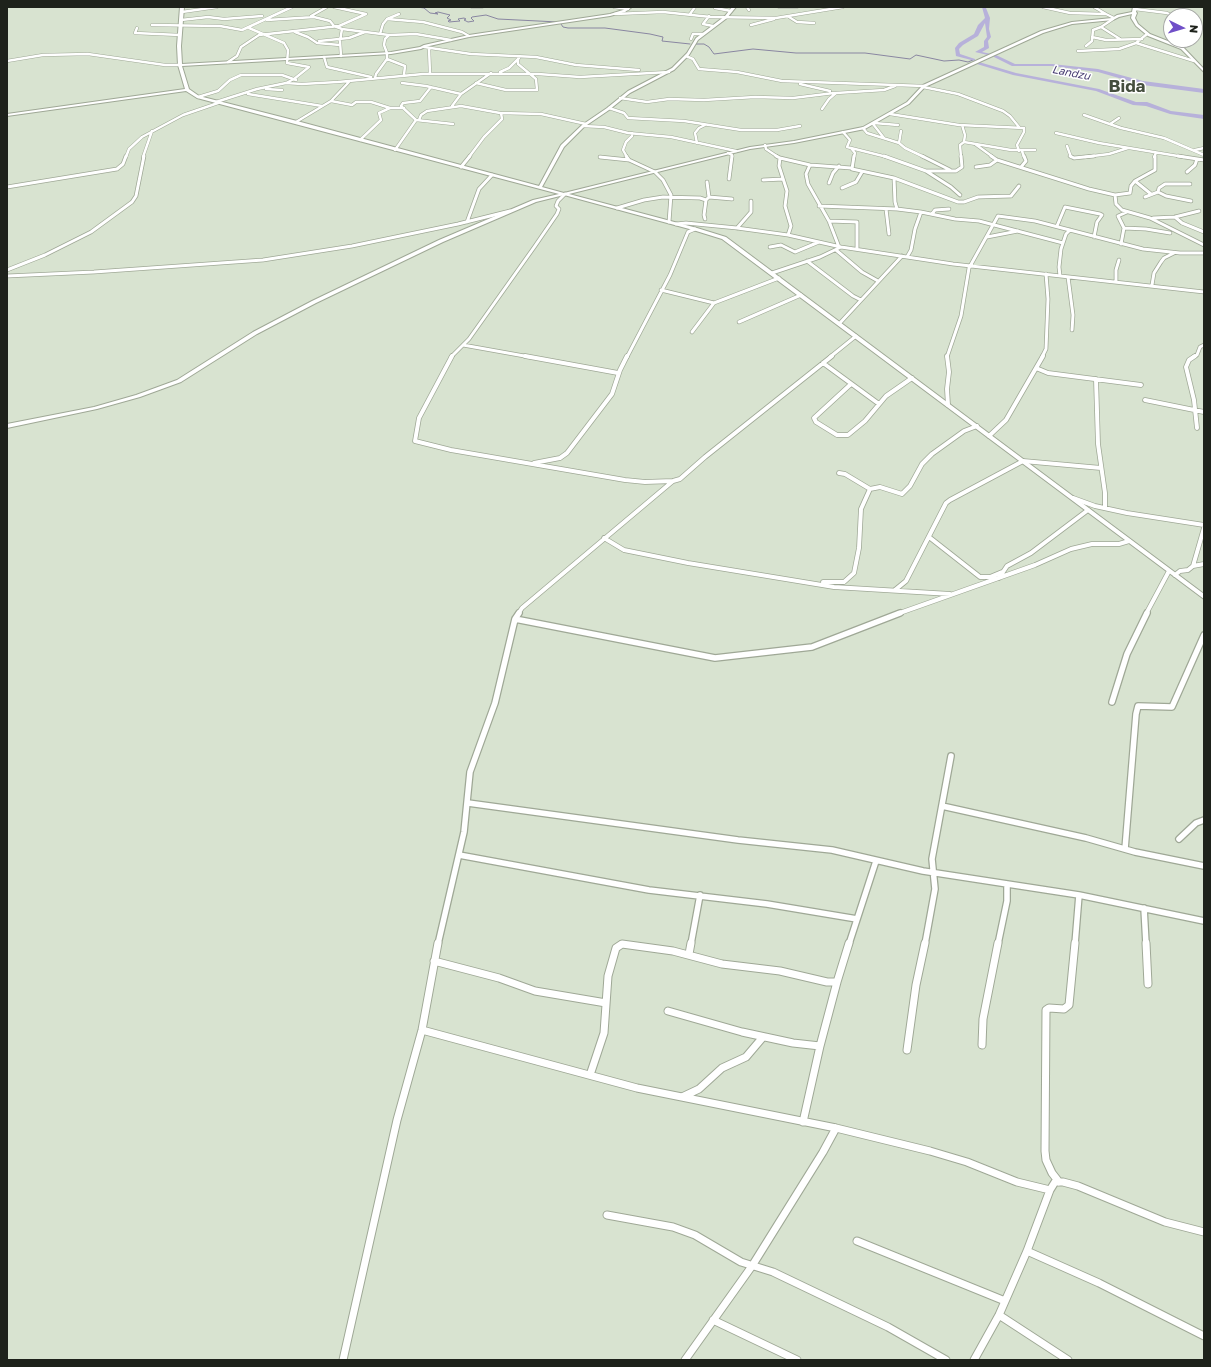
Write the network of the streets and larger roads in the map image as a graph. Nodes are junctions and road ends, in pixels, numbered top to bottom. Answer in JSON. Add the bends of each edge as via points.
{"nodes":[{"id":1,"x":217,"y":7,"type":"edge"},
{"id":2,"x":292,"y":7,"type":"edge"},
{"id":3,"x":327,"y":7,"type":"edge"},
{"id":4,"x":334,"y":7,"type":"edge"},
{"id":5,"x":472,"y":7,"type":"edge"},
{"id":6,"x":482,"y":7,"type":"edge"},
{"id":7,"x":614,"y":7,"type":"edge"},
{"id":8,"x":695,"y":7,"type":"edge"},
{"id":9,"x":734,"y":7,"type":"edge"},
{"id":10,"x":747,"y":7,"type":"edge"},
{"id":11,"x":779,"y":7,"type":"edge"},
{"id":12,"x":797,"y":7,"type":"edge"},
{"id":13,"x":843,"y":7,"type":"edge"},
{"id":14,"x":1043,"y":7,"type":"edge"},
{"id":15,"x":1055,"y":7,"type":"edge"},
{"id":16,"x":1094,"y":7,"type":"edge"},
{"id":17,"x":629,"y":8,"type":"edge"},
{"id":18,"x":715,"y":8,"type":"dead end"},
{"id":19,"x":811,"y":8,"type":"dead end"},
{"id":20,"x":182,"y":9,"type":"edge"},
{"id":21,"x":749,"y":10,"type":"dead end"},
{"id":22,"x":1135,"y":10,"type":"edge"},
{"id":23,"x":731,"y":11,"type":"junction"},
{"id":24,"x":1062,"y":11,"type":"junction"},
{"id":25,"x":818,"y":12,"type":"junction"},
{"id":26,"x":1163,"y":13,"type":"edge"},
{"id":27,"x":399,"y":14,"type":"dead end"},
{"id":28,"x":614,"y":14,"type":"junction"},
{"id":29,"x":690,"y":14,"type":"junction"},
{"id":30,"x":1106,"y":14,"type":"junction"},
{"id":31,"x":262,"y":16,"type":"dead end"},
{"id":32,"x":310,"y":16,"type":"junction"},
{"id":33,"x":709,"y":16,"type":"junction"},
{"id":34,"x":726,"y":17,"type":"junction"},
{"id":35,"x":788,"y":17,"type":"junction"},
{"id":36,"x":776,"y":18,"type":"junction"},
{"id":37,"x":1113,"y":18,"type":"junction"},
{"id":38,"x":388,"y":19,"type":"junction"},
{"id":39,"x":267,"y":20,"type":"junction"},
{"id":40,"x":768,"y":21,"type":"junction"},
{"id":41,"x":798,"y":22,"type":"junction"},
{"id":42,"x":814,"y":23,"type":"dead end"},
{"id":43,"x":152,"y":24,"type":"dead end"},
{"id":44,"x":790,"y":24,"type":"dead end"},
{"id":45,"x":751,"y":25,"type":"dead end"},
{"id":46,"x":769,"y":25,"type":"dead end"},
{"id":47,"x":334,"y":26,"type":"junction"},
{"id":48,"x":713,"y":26,"type":"junction"},
{"id":49,"x":181,"y":27,"type":"junction"},
{"id":50,"x":1101,"y":27,"type":"junction"},
{"id":51,"x":137,"y":28,"type":"dead end"},
{"id":52,"x":249,"y":28,"type":"junction"},
{"id":53,"x":342,"y":29,"type":"junction"},
{"id":54,"x":288,"y":31,"type":"junction"},
{"id":55,"x":365,"y":32,"type":"junction"},
{"id":56,"x":263,"y":34,"type":"junction"},
{"id":57,"x":380,"y":34,"type":"junction"},
{"id":58,"x":703,"y":34,"type":"junction"},
{"id":59,"x":1147,"y":34,"type":"junction"},
{"id":60,"x":389,"y":35,"type":"junction"},
{"id":61,"x":469,"y":36,"type":"junction"},
{"id":62,"x":1092,"y":37,"type":"junction"},
{"id":63,"x":341,"y":39,"type":"junction"},
{"id":64,"x":691,"y":39,"type":"dead end"},
{"id":65,"x":1142,"y":39,"type":"junction"},
{"id":66,"x":451,"y":40,"type":"junction"},
{"id":67,"x":1121,"y":40,"type":"junction"},
{"id":68,"x":314,"y":42,"type":"junction"},
{"id":69,"x":1136,"y":44,"type":"junction"},
{"id":70,"x":340,"y":45,"type":"junction"},
{"id":71,"x":1086,"y":46,"type":"dead end"},
{"id":72,"x":424,"y":47,"type":"junction"},
{"id":73,"x":429,"y":48,"type":"junction"},
{"id":74,"x":1078,"y":51,"type":"dead end"},
{"id":75,"x":387,"y":53,"type":"junction"},
{"id":76,"x":341,"y":56,"type":"junction"},
{"id":77,"x":520,"y":56,"type":"junction"},
{"id":78,"x":686,"y":56,"type":"junction"},
{"id":79,"x":324,"y":57,"type":"junction"},
{"id":80,"x":287,"y":59,"type":"junction"},
{"id":81,"x":387,"y":59,"type":"junction"},
{"id":82,"x":518,"y":60,"type":"junction"},
{"id":83,"x":7,"y":61,"type":"edge"},
{"id":84,"x":1194,"y":61,"type":"junction"},
{"id":85,"x":228,"y":62,"type":"junction"},
{"id":86,"x":1204,"y":64,"type":"edge"},
{"id":87,"x":180,"y":65,"type":"junction"},
{"id":88,"x":1204,"y":70,"type":"edge"},
{"id":89,"x":648,"y":72,"type":"junction"},
{"id":90,"x":669,"y":72,"type":"junction"},
{"id":91,"x":491,"y":73,"type":"junction"},
{"id":92,"x":496,"y":73,"type":"junction"},
{"id":93,"x":430,"y":74,"type":"junction"},
{"id":94,"x":529,"y":74,"type":"junction"},
{"id":95,"x":404,"y":75,"type":"junction"},
{"id":96,"x":375,"y":78,"type":"junction"},
{"id":97,"x":294,"y":79,"type":"junction"},
{"id":98,"x":788,"y":81,"type":"junction"},
{"id":99,"x":350,"y":82,"type":"junction"},
{"id":100,"x":286,"y":83,"type":"junction"},
{"id":101,"x":295,"y":83,"type":"junction"},
{"id":102,"x":402,"y":83,"type":"dead end"},
{"id":103,"x":476,"y":84,"type":"junction"},
{"id":104,"x":896,"y":86,"type":"junction"},
{"id":105,"x":924,"y":86,"type":"junction"},
{"id":106,"x":186,"y":87,"type":"junction"},
{"id":107,"x":431,"y":87,"type":"junction"},
{"id":108,"x":257,"y":89,"type":"junction"},
{"id":109,"x":282,"y":90,"type":"dead end"},
{"id":110,"x":835,"y":93,"type":"junction"},
{"id":111,"x":245,"y":94,"type":"junction"},
{"id":112,"x":461,"y":94,"type":"junction"},
{"id":113,"x":198,"y":97,"type":"junction"},
{"id":114,"x":620,"y":98,"type":"junction"},
{"id":115,"x":331,"y":101,"type":"junction"},
{"id":116,"x":216,"y":102,"type":"junction"},
{"id":117,"x":322,"y":106,"type":"junction"},
{"id":118,"x":452,"y":107,"type":"junction"},
{"id":119,"x":390,"y":108,"type":"junction"},
{"id":120,"x":405,"y":108,"type":"junction"},
{"id":121,"x":609,"y":108,"type":"junction"},
{"id":122,"x":822,"y":109,"type":"dead end"},
{"id":123,"x":501,"y":113,"type":"junction"},
{"id":124,"x":890,"y":114,"type":"junction"},
{"id":125,"x":7,"y":115,"type":"edge"},
{"id":126,"x":1084,"y":115,"type":"dead end"},
{"id":127,"x":1119,"y":118,"type":"dead end"},
{"id":128,"x":418,"y":120,"type":"junction"},
{"id":129,"x":296,"y":122,"type":"junction"},
{"id":130,"x":874,"y":123,"type":"junction"},
{"id":131,"x":453,"y":124,"type":"dead end"},
{"id":132,"x":706,"y":124,"type":"junction"},
{"id":133,"x":1110,"y":124,"type":"junction"},
{"id":134,"x":584,"y":125,"type":"junction"},
{"id":135,"x":898,"y":125,"type":"dead end"},
{"id":136,"x":962,"y":125,"type":"junction"},
{"id":137,"x":800,"y":126,"type":"dead end"},
{"id":138,"x":1019,"y":127,"type":"junction"},
{"id":139,"x":863,"y":128,"type":"junction"},
{"id":140,"x":152,"y":131,"type":"junction"},
{"id":141,"x":901,"y":131,"type":"dead end"},
{"id":142,"x":843,"y":132,"type":"junction"},
{"id":143,"x":1056,"y":133,"type":"dead end"},
{"id":144,"x":632,"y":134,"type":"junction"},
{"id":145,"x":884,"y":138,"type":"junction"},
{"id":146,"x":360,"y":140,"type":"junction"},
{"id":147,"x":964,"y":142,"type":"junction"},
{"id":148,"x":698,"y":143,"type":"junction"},
{"id":149,"x":899,"y":143,"type":"junction"},
{"id":150,"x":975,"y":144,"type":"junction"},
{"id":151,"x":765,"y":145,"type":"junction"},
{"id":152,"x":1067,"y":146,"type":"dead end"},
{"id":153,"x":851,"y":148,"type":"junction"},
{"id":154,"x":1128,"y":148,"type":"junction"},
{"id":155,"x":1204,"y":148,"type":"edge"},
{"id":156,"x":395,"y":150,"type":"junction"},
{"id":157,"x":1035,"y":150,"type":"dead end"},
{"id":158,"x":1195,"y":150,"type":"junction"},
{"id":159,"x":736,"y":151,"type":"junction"},
{"id":160,"x":1021,"y":151,"type":"junction"},
{"id":161,"x":728,"y":153,"type":"junction"},
{"id":162,"x":1156,"y":153,"type":"junction"},
{"id":163,"x":1204,"y":155,"type":"edge"},
{"id":164,"x":600,"y":157,"type":"dead end"},
{"id":165,"x":780,"y":158,"type":"junction"},
{"id":166,"x":1197,"y":159,"type":"junction"},
{"id":167,"x":628,"y":160,"type":"junction"},
{"id":168,"x":997,"y":160,"type":"junction"},
{"id":169,"x":1204,"y":160,"type":"edge"},
{"id":170,"x":810,"y":165,"type":"junction"},
{"id":171,"x":839,"y":166,"type":"junction"},
{"id":172,"x":461,"y":167,"type":"junction"},
{"id":173,"x":976,"y":167,"type":"dead end"},
{"id":174,"x":1021,"y":167,"type":"junction"},
{"id":175,"x":851,"y":168,"type":"junction"},
{"id":176,"x":926,"y":171,"type":"junction"},
{"id":177,"x":951,"y":171,"type":"junction"},
{"id":178,"x":655,"y":172,"type":"junction"},
{"id":179,"x":862,"y":172,"type":"junction"},
{"id":180,"x":1187,"y":172,"type":"dead end"},
{"id":181,"x":492,"y":175,"type":"junction"},
{"id":182,"x":878,"y":175,"type":"junction"},
{"id":183,"x":874,"y":178,"type":"dead end"},
{"id":184,"x":894,"y":178,"type":"junction"},
{"id":185,"x":729,"y":179,"type":"dead end"},
{"id":186,"x":783,"y":179,"type":"junction"},
{"id":187,"x":763,"y":180,"type":"dead end"},
{"id":188,"x":1135,"y":181,"type":"junction"},
{"id":189,"x":707,"y":182,"type":"dead end"},
{"id":190,"x":829,"y":183,"type":"dead end"},
{"id":191,"x":1190,"y":184,"type":"dead end"},
{"id":192,"x":1019,"y":186,"type":"dead end"},
{"id":193,"x":7,"y":187,"type":"edge"},
{"id":194,"x":842,"y":188,"type":"dead end"},
{"id":195,"x":541,"y":191,"type":"junction"},
{"id":196,"x":1158,"y":192,"type":"junction"},
{"id":197,"x":566,"y":194,"type":"junction"},
{"id":198,"x":1151,"y":194,"type":"junction"},
{"id":199,"x":960,"y":195,"type":"dead end"},
{"id":200,"x":1115,"y":195,"type":"junction"},
{"id":201,"x":671,"y":197,"type":"junction"},
{"id":202,"x":1145,"y":197,"type":"dead end"},
{"id":203,"x":708,"y":199,"type":"junction"},
{"id":204,"x":732,"y":199,"type":"dead end"},
{"id":205,"x":535,"y":201,"type":"junction"},
{"id":206,"x":751,"y":201,"type":"dead end"},
{"id":207,"x":1191,"y":201,"type":"dead end"},
{"id":208,"x":819,"y":206,"type":"junction"},
{"id":209,"x":617,"y":208,"type":"junction"},
{"id":210,"x":886,"y":209,"type":"junction"},
{"id":211,"x":897,"y":209,"type":"junction"},
{"id":212,"x":949,"y":209,"type":"dead end"},
{"id":213,"x":510,"y":211,"type":"junction"},
{"id":214,"x":1199,"y":211,"type":"dead end"},
{"id":215,"x":921,"y":212,"type":"junction"},
{"id":216,"x":1127,"y":212,"type":"junction"},
{"id":217,"x":932,"y":214,"type":"junction"},
{"id":218,"x":1150,"y":218,"type":"junction"},
{"id":219,"x":1175,"y":218,"type":"junction"},
{"id":220,"x":705,"y":219,"type":"junction"},
{"id":221,"x":829,"y":221,"type":"junction"},
{"id":222,"x":467,"y":222,"type":"junction"},
{"id":223,"x":669,"y":222,"type":"junction"},
{"id":224,"x":676,"y":224,"type":"junction"},
{"id":225,"x":994,"y":225,"type":"junction"},
{"id":226,"x":696,"y":226,"type":"junction"},
{"id":227,"x":720,"y":226,"type":"junction"},
{"id":228,"x":1057,"y":226,"type":"junction"},
{"id":229,"x":737,"y":228,"type":"junction"},
{"id":230,"x":1124,"y":228,"type":"junction"},
{"id":231,"x":1070,"y":230,"type":"junction"},
{"id":232,"x":1021,"y":231,"type":"junction"},
{"id":233,"x":1204,"y":232,"type":"edge"},
{"id":234,"x":1170,"y":233,"type":"dead end"},
{"id":235,"x":889,"y":234,"type":"dead end"},
{"id":236,"x":788,"y":235,"type":"junction"},
{"id":237,"x":987,"y":237,"type":"junction"},
{"id":238,"x":1094,"y":237,"type":"junction"},
{"id":239,"x":1050,"y":240,"type":"junction"},
{"id":240,"x":820,"y":242,"type":"junction"},
{"id":241,"x":1063,"y":243,"type":"junction"},
{"id":242,"x":1121,"y":244,"type":"junction"},
{"id":243,"x":1204,"y":245,"type":"edge"},
{"id":244,"x":770,"y":247,"type":"dead end"},
{"id":245,"x":840,"y":247,"type":"junction"},
{"id":246,"x":857,"y":249,"type":"junction"},
{"id":247,"x":1061,"y":249,"type":"junction"},
{"id":248,"x":836,"y":250,"type":"junction"},
{"id":249,"x":1174,"y":253,"type":"junction"},
{"id":250,"x":1204,"y":253,"type":"edge"},
{"id":251,"x":902,"y":256,"type":"junction"},
{"id":252,"x":907,"y":257,"type":"junction"},
{"id":253,"x":1119,"y":260,"type":"dead end"},
{"id":254,"x":807,"y":261,"type":"junction"},
{"id":255,"x":970,"y":266,"type":"junction"},
{"id":256,"x":7,"y":270,"type":"edge"},
{"id":257,"x":772,"y":273,"type":"junction"},
{"id":258,"x":1046,"y":274,"type":"junction"},
{"id":259,"x":7,"y":276,"type":"edge"},
{"id":260,"x":1060,"y":276,"type":"junction"},
{"id":261,"x":1068,"y":277,"type":"junction"},
{"id":262,"x":779,"y":278,"type":"junction"},
{"id":263,"x":878,"y":281,"type":"junction"},
{"id":264,"x":1116,"y":281,"type":"junction"},
{"id":265,"x":1152,"y":285,"type":"junction"},
{"id":266,"x":662,"y":290,"type":"junction"},
{"id":267,"x":1204,"y":292,"type":"edge"},
{"id":268,"x":801,"y":295,"type":"junction"},
{"id":269,"x":860,"y":300,"type":"junction"},
{"id":270,"x":714,"y":303,"type":"junction"},
{"id":271,"x":739,"y":322,"type":"dead end"},
{"id":272,"x":839,"y":324,"type":"junction"},
{"id":273,"x":1072,"y":330,"type":"dead end"},
{"id":274,"x":692,"y":332,"type":"dead end"},
{"id":275,"x":856,"y":336,"type":"junction"},
{"id":276,"x":463,"y":345,"type":"junction"},
{"id":277,"x":1204,"y":345,"type":"edge"},
{"id":278,"x":823,"y":363,"type":"junction"},
{"id":279,"x":1036,"y":368,"type":"junction"},
{"id":280,"x":618,"y":373,"type":"junction"},
{"id":281,"x":912,"y":378,"type":"junction"},
{"id":282,"x":1096,"y":379,"type":"junction"},
{"id":283,"x":851,"y":384,"type":"junction"},
{"id":284,"x":1141,"y":385,"type":"dead end"},
{"id":285,"x":1145,"y":400,"type":"dead end"},
{"id":286,"x":879,"y":404,"type":"junction"},
{"id":287,"x":948,"y":405,"type":"junction"},
{"id":288,"x":1195,"y":410,"type":"junction"},
{"id":289,"x":1204,"y":412,"type":"edge"},
{"id":290,"x":7,"y":426,"type":"edge"},
{"id":291,"x":977,"y":426,"type":"junction"},
{"id":292,"x":1197,"y":428,"type":"dead end"},
{"id":293,"x":989,"y":436,"type":"junction"},
{"id":294,"x":1023,"y":461,"type":"junction"},
{"id":295,"x":531,"y":463,"type":"junction"},
{"id":296,"x":1101,"y":468,"type":"junction"},
{"id":297,"x":839,"y":473,"type":"dead end"},
{"id":298,"x":673,"y":481,"type":"junction"},
{"id":299,"x":870,"y":489,"type":"junction"},
{"id":300,"x":1073,"y":498,"type":"junction"},
{"id":301,"x":1105,"y":507,"type":"junction"},
{"id":302,"x":1088,"y":510,"type":"junction"},
{"id":303,"x":1204,"y":526,"type":"edge"},
{"id":304,"x":929,"y":536,"type":"junction"},
{"id":305,"x":604,"y":538,"type":"junction"},
{"id":306,"x":1129,"y":541,"type":"junction"},
{"id":307,"x":1204,"y":564,"type":"edge"},
{"id":308,"x":1194,"y":566,"type":"junction"},
{"id":309,"x":1169,"y":571,"type":"junction"},
{"id":310,"x":1002,"y":572,"type":"junction"},
{"id":311,"x":1175,"y":575,"type":"junction"},
{"id":312,"x":999,"y":578,"type":"junction"},
{"id":313,"x":800,"y":582,"type":"junction"},
{"id":314,"x":894,"y":591,"type":"junction"},
{"id":315,"x":954,"y":594,"type":"junction"},
{"id":316,"x":1204,"y":597,"type":"edge"},
{"id":317,"x":516,"y":619,"type":"junction"},
{"id":318,"x":1204,"y":635,"type":"edge"},
{"id":319,"x":1112,"y":702,"type":"dead end"},
{"id":320,"x":951,"y":756,"type":"dead end"},
{"id":321,"x":468,"y":803,"type":"junction"},
{"id":322,"x":942,"y":806,"type":"junction"},
{"id":323,"x":1204,"y":820,"type":"edge"},
{"id":324,"x":1179,"y":839,"type":"dead end"},
{"id":325,"x":1125,"y":849,"type":"junction"},
{"id":326,"x":459,"y":855,"type":"junction"},
{"id":327,"x":876,"y":861,"type":"junction"},
{"id":328,"x":1204,"y":866,"type":"edge"},
{"id":329,"x":932,"y":872,"type":"junction"},
{"id":330,"x":1007,"y":884,"type":"junction"},
{"id":331,"x":700,"y":895,"type":"junction"},
{"id":332,"x":1079,"y":895,"type":"junction"},
{"id":333,"x":1144,"y":908,"type":"junction"},
{"id":334,"x":856,"y":919,"type":"junction"},
{"id":335,"x":1204,"y":921,"type":"edge"},
{"id":336,"x":689,"y":954,"type":"junction"},
{"id":337,"x":434,"y":961,"type":"junction"},
{"id":338,"x":837,"y":982,"type":"junction"},
{"id":339,"x":1148,"y":984,"type":"dead end"},
{"id":340,"x":606,"y":1003,"type":"junction"},
{"id":341,"x":668,"y":1011,"type":"dead end"},
{"id":342,"x":422,"y":1030,"type":"junction"},
{"id":343,"x":763,"y":1036,"type":"junction"},
{"id":344,"x":982,"y":1045,"type":"dead end"},
{"id":345,"x":820,"y":1046,"type":"junction"},
{"id":346,"x":907,"y":1050,"type":"dead end"},
{"id":347,"x":590,"y":1075,"type":"junction"},
{"id":348,"x":681,"y":1097,"type":"junction"},
{"id":349,"x":803,"y":1122,"type":"junction"},
{"id":350,"x":836,"y":1128,"type":"junction"},
{"id":351,"x":1059,"y":1182,"type":"junction"},
{"id":352,"x":1050,"y":1190,"type":"junction"},
{"id":353,"x":607,"y":1215,"type":"dead end"},
{"id":354,"x":1204,"y":1232,"type":"edge"},
{"id":355,"x":858,"y":1241,"type":"dead end"},
{"id":356,"x":1027,"y":1251,"type":"junction"},
{"id":357,"x":752,"y":1266,"type":"junction"},
{"id":358,"x":1005,"y":1301,"type":"junction"},
{"id":359,"x":999,"y":1316,"type":"junction"},
{"id":360,"x":713,"y":1320,"type":"junction"},
{"id":361,"x":1204,"y":1336,"type":"edge"},
{"id":362,"x":342,"y":1360,"type":"edge"},
{"id":363,"x":685,"y":1360,"type":"edge"},
{"id":364,"x":797,"y":1360,"type":"edge"},
{"id":365,"x":946,"y":1360,"type":"edge"},
{"id":366,"x":974,"y":1360,"type":"edge"},
{"id":367,"x":1068,"y":1360,"type":"edge"}],
"edges":[{"from":1,"to":20,"type":"street"},
{"from":2,"to":39,"type":"street"},
{"from":3,"to":32,"type":"street"},
{"from":4,"to":47,"type":"street","via":[[366,13],[360,18]]},
{"from":5,"to":6,"type":"street"},
{"from":7,"to":17,"type":"street"},
{"from":8,"to":29,"type":"street"},
{"from":9,"to":23,"type":"street"},
{"from":10,"to":21,"type":"street"},
{"from":11,"to":12,"type":"street"},
{"from":13,"to":25,"type":"street"},
{"from":14,"to":24,"type":"street"},
{"from":15,"to":24,"type":"street"},
{"from":16,"to":30,"type":"street"},
{"from":17,"to":28,"type":"street"},
{"from":18,"to":23,"type":"street"},
{"from":19,"to":25,"type":"street"},
{"from":20,"to":49,"type":"street"},
{"from":22,"to":26,"type":"street"},
{"from":22,"to":37,"type":"street"},
{"from":22,"to":59,"type":"street","via":[[1134,21]]},
{"from":23,"to":34,"type":"street"},
{"from":24,"to":30,"type":"street"},
{"from":25,"to":35,"type":"street"},
{"from":27,"to":38,"type":"street"},
{"from":28,"to":29,"type":"street"},
{"from":28,"to":61,"type":"street"},
{"from":29,"to":33,"type":"street"},
{"from":30,"to":37,"type":"street"},
{"from":31,"to":49,"type":"street","via":[[224,19],[208,17]]},
{"from":32,"to":39,"type":"street"},
{"from":32,"to":47,"type":"street","via":[[328,20]]},
{"from":33,"to":34,"type":"street"},
{"from":33,"to":48,"type":"street","via":[[703,24]]},
{"from":34,"to":36,"type":"street"},
{"from":34,"to":48,"type":"street"},
{"from":35,"to":36,"type":"street"},
{"from":35,"to":41,"type":"street"},
{"from":36,"to":40,"type":"street"},
{"from":37,"to":50,"type":"street"},
{"from":37,"to":105,"type":"street","via":[[1074,22],[1048,29]]},
{"from":38,"to":57,"type":"street"},
{"from":38,"to":61,"type":"street","via":[[423,22]]},
{"from":39,"to":52,"type":"street"},
{"from":40,"to":45,"type":"street"},
{"from":40,"to":46,"type":"street"},
{"from":41,"to":42,"type":"street"},
{"from":41,"to":44,"type":"street"},
{"from":43,"to":49,"type":"street"},
{"from":47,"to":53,"type":"street"},
{"from":47,"to":54,"type":"street"},
{"from":48,"to":58,"type":"street"},
{"from":49,"to":51,"type":"street","via":[[135,34]]},
{"from":49,"to":52,"type":"street","via":[[190,25],[242,30]]},
{"from":49,"to":87,"type":"street"},
{"from":50,"to":62,"type":"street","via":[[1093,30]]},
{"from":50,"to":67,"type":"street"},
{"from":52,"to":56,"type":"street"},
{"from":53,"to":55,"type":"street"},
{"from":53,"to":63,"type":"street"},
{"from":54,"to":56,"type":"street"},
{"from":54,"to":68,"type":"street","via":[[302,34]]},
{"from":55,"to":57,"type":"street"},
{"from":55,"to":63,"type":"street"},
{"from":56,"to":80,"type":"street","via":[[284,43],[288,50]]},
{"from":56,"to":85,"type":"street","via":[[248,42],[239,50],[237,56]]},
{"from":57,"to":60,"type":"street"},
{"from":58,"to":64,"type":"street","via":[[692,34]]},
{"from":58,"to":78,"type":"street"},
{"from":59,"to":65,"type":"street"},
{"from":59,"to":84,"type":"street","via":[[1177,45]]},
{"from":60,"to":66,"type":"street","via":[[416,34]]},
{"from":60,"to":75,"type":"street","via":[[384,42]]},
{"from":61,"to":66,"type":"street"},
{"from":62,"to":67,"type":"street"},
{"from":62,"to":71,"type":"street","via":[[1092,41]]},
{"from":63,"to":68,"type":"street"},
{"from":63,"to":70,"type":"street"},
{"from":65,"to":67,"type":"street"},
{"from":65,"to":69,"type":"street"},
{"from":66,"to":72,"type":"street"},
{"from":68,"to":70,"type":"street"},
{"from":69,"to":74,"type":"street","via":[[1119,49]]},
{"from":69,"to":84,"type":"street"},
{"from":70,"to":76,"type":"street"},
{"from":72,"to":73,"type":"street"},
{"from":72,"to":75,"type":"street"},
{"from":73,"to":77,"type":"street","via":[[471,54]]},
{"from":73,"to":93,"type":"street"},
{"from":75,"to":76,"type":"street"},
{"from":75,"to":81,"type":"street"},
{"from":76,"to":79,"type":"street"},
{"from":77,"to":82,"type":"street"},
{"from":77,"to":89,"type":"street"},
{"from":78,"to":90,"type":"street"},
{"from":78,"to":98,"type":"street","via":[[693,59],[699,69],[744,73]]},
{"from":79,"to":80,"type":"street"},
{"from":79,"to":96,"type":"street","via":[[327,67]]},
{"from":80,"to":85,"type":"street"},
{"from":80,"to":97,"type":"street","via":[[288,63],[309,67]]},
{"from":81,"to":95,"type":"street","via":[[405,66]]},
{"from":81,"to":96,"type":"street"},
{"from":82,"to":92,"type":"street","via":[[509,68]]},
{"from":82,"to":94,"type":"street","via":[[518,64]]},
{"from":83,"to":87,"type":"street","via":[[88,54]]},
{"from":84,"to":86,"type":"street"},
{"from":84,"to":88,"type":"street"},
{"from":85,"to":87,"type":"street"},
{"from":87,"to":106,"type":"street"},
{"from":89,"to":90,"type":"street"},
{"from":89,"to":94,"type":"street","via":[[580,76]]},
{"from":90,"to":114,"type":"street"},
{"from":91,"to":92,"type":"street"},
{"from":91,"to":93,"type":"street"},
{"from":91,"to":103,"type":"street"},
{"from":92,"to":94,"type":"street"},
{"from":93,"to":95,"type":"street"},
{"from":94,"to":103,"type":"street","via":[[536,79],[537,90],[506,90]]},
{"from":95,"to":96,"type":"street"},
{"from":96,"to":99,"type":"street"},
{"from":97,"to":100,"type":"street"},
{"from":97,"to":101,"type":"street"},
{"from":97,"to":113,"type":"street","via":[[282,75],[241,75],[230,80],[218,91]]},
{"from":98,"to":104,"type":"street"},
{"from":98,"to":110,"type":"street"},
{"from":99,"to":101,"type":"street"},
{"from":99,"to":115,"type":"street"},
{"from":100,"to":101,"type":"street"},
{"from":100,"to":108,"type":"street"},
{"from":102,"to":107,"type":"street"},
{"from":103,"to":112,"type":"street"},
{"from":104,"to":105,"type":"street"},
{"from":104,"to":110,"type":"street","via":[[884,90]]},
{"from":105,"to":124,"type":"street","via":[[908,102]]},
{"from":105,"to":138,"type":"street","via":[[958,94],[1003,110]]},
{"from":106,"to":113,"type":"street"},
{"from":106,"to":125,"type":"street","via":[[171,92]]},
{"from":107,"to":112,"type":"street"},
{"from":107,"to":120,"type":"street","via":[[420,101],[401,104]]},
{"from":108,"to":109,"type":"street"},
{"from":108,"to":111,"type":"street"},
{"from":110,"to":114,"type":"street","via":[[793,98],[669,99],[647,102]]},
{"from":110,"to":122,"type":"street"},
{"from":111,"to":116,"type":"street"},
{"from":111,"to":117,"type":"street"},
{"from":112,"to":118,"type":"street"},
{"from":113,"to":116,"type":"street"},
{"from":114,"to":121,"type":"street"},
{"from":115,"to":117,"type":"street"},
{"from":115,"to":119,"type":"street","via":[[352,105],[356,102],[371,102]]},
{"from":116,"to":129,"type":"street"},
{"from":116,"to":140,"type":"street"},
{"from":117,"to":129,"type":"street"},
{"from":118,"to":123,"type":"street","via":[[464,106]]},
{"from":118,"to":128,"type":"street","via":[[424,112]]},
{"from":119,"to":120,"type":"street"},
{"from":119,"to":146,"type":"street","via":[[380,113],[381,120]]},
{"from":120,"to":128,"type":"street"},
{"from":121,"to":132,"type":"street","via":[[624,113],[628,118]]},
{"from":121,"to":134,"type":"street"},
{"from":123,"to":134,"type":"street","via":[[541,114]]},
{"from":123,"to":172,"type":"street","via":[[502,119]]},
{"from":124,"to":130,"type":"street"},
{"from":124,"to":136,"type":"street"},
{"from":126,"to":133,"type":"street"},
{"from":127,"to":133,"type":"street"},
{"from":128,"to":131,"type":"street"},
{"from":128,"to":156,"type":"street"},
{"from":129,"to":146,"type":"street"},
{"from":130,"to":135,"type":"street"},
{"from":130,"to":139,"type":"street"},
{"from":130,"to":145,"type":"street"},
{"from":132,"to":137,"type":"street","via":[[741,130],[777,130]]},
{"from":132,"to":148,"type":"street","via":[[695,132]]},
{"from":133,"to":158,"type":"street","via":[[1164,138]]},
{"from":134,"to":144,"type":"street","via":[[604,126]]},
{"from":134,"to":195,"type":"street","via":[[562,146]]},
{"from":136,"to":138,"type":"street"},
{"from":136,"to":147,"type":"street","via":[[965,131]]},
{"from":138,"to":160,"type":"street","via":[[1025,129],[1017,145]]},
{"from":139,"to":142,"type":"street"},
{"from":139,"to":145,"type":"street","via":[[867,133]]},
{"from":140,"to":193,"type":"street","via":[[132,145],[121,167],[117,169]]},
{"from":140,"to":256,"type":"street","via":[[141,164],[136,196],[132,202],[91,232]]},
{"from":141,"to":149,"type":"street"},
{"from":142,"to":151,"type":"street"},
{"from":142,"to":153,"type":"street","via":[[850,140],[846,146]]},
{"from":143,"to":154,"type":"street"},
{"from":144,"to":148,"type":"street","via":[[671,137]]},
{"from":144,"to":167,"type":"street","via":[[623,150]]},
{"from":145,"to":149,"type":"street"},
{"from":146,"to":156,"type":"street"},
{"from":147,"to":150,"type":"street"},
{"from":147,"to":177,"type":"street","via":[[960,145],[962,167]]},
{"from":148,"to":159,"type":"street"},
{"from":149,"to":177,"type":"street"},
{"from":150,"to":160,"type":"street"},
{"from":150,"to":168,"type":"street"},
{"from":151,"to":159,"type":"street"},
{"from":151,"to":165,"type":"street"},
{"from":152,"to":154,"type":"street","via":[[1071,157],[1074,158],[1109,154]]},
{"from":153,"to":175,"type":"street","via":[[855,153]]},
{"from":153,"to":176,"type":"street","via":[[882,155]]},
{"from":154,"to":162,"type":"street"},
{"from":155,"to":158,"type":"street"},
{"from":156,"to":172,"type":"street"},
{"from":157,"to":160,"type":"street"},
{"from":158,"to":163,"type":"street"},
{"from":159,"to":161,"type":"street"},
{"from":160,"to":174,"type":"street","via":[[1026,161]]},
{"from":161,"to":178,"type":"street"},
{"from":161,"to":185,"type":"street","via":[[732,155]]},
{"from":162,"to":166,"type":"street"},
{"from":162,"to":188,"type":"street","via":[[1155,170]]},
{"from":164,"to":167,"type":"street"},
{"from":165,"to":170,"type":"street"},
{"from":165,"to":186,"type":"street","via":[[779,166]]},
{"from":166,"to":169,"type":"street"},
{"from":166,"to":180,"type":"street"},
{"from":167,"to":178,"type":"street"},
{"from":168,"to":173,"type":"street","via":[[990,165]]},
{"from":168,"to":174,"type":"street"},
{"from":170,"to":171,"type":"street"},
{"from":170,"to":208,"type":"street","via":[[806,174],[808,184]]},
{"from":171,"to":175,"type":"street"},
{"from":171,"to":190,"type":"street"},
{"from":172,"to":181,"type":"street"},
{"from":174,"to":200,"type":"street","via":[[1073,185]]},
{"from":175,"to":179,"type":"street"},
{"from":176,"to":177,"type":"street"},
{"from":176,"to":199,"type":"street"},
{"from":178,"to":197,"type":"street"},
{"from":178,"to":201,"type":"street","via":[[663,180]]},
{"from":179,"to":182,"type":"street"},
{"from":179,"to":194,"type":"street","via":[[856,182]]},
{"from":181,"to":195,"type":"street"},
{"from":181,"to":222,"type":"street","via":[[479,189]]},
{"from":182,"to":183,"type":"street"},
{"from":182,"to":184,"type":"street"},
{"from":184,"to":192,"type":"street","via":[[961,203],[978,197],[1011,196]]},
{"from":184,"to":211,"type":"street"},
{"from":186,"to":187,"type":"street"},
{"from":186,"to":236,"type":"street","via":[[787,191],[785,206],[791,226]]},
{"from":188,"to":198,"type":"street"},
{"from":188,"to":200,"type":"street","via":[[1130,193]]},
{"from":189,"to":203,"type":"street"},
{"from":191,"to":196,"type":"street","via":[[1165,184]]},
{"from":195,"to":197,"type":"street"},
{"from":195,"to":205,"type":"street"},
{"from":196,"to":198,"type":"street"},
{"from":196,"to":207,"type":"street"},
{"from":197,"to":205,"type":"street"},
{"from":197,"to":209,"type":"street"},
{"from":197,"to":276,"type":"street","via":[[558,201],[557,214]]},
{"from":198,"to":202,"type":"street"},
{"from":200,"to":216,"type":"street","via":[[1117,206]]},
{"from":201,"to":203,"type":"street"},
{"from":201,"to":209,"type":"street","via":[[652,198]]},
{"from":201,"to":223,"type":"street"},
{"from":203,"to":204,"type":"street"},
{"from":203,"to":220,"type":"street"},
{"from":205,"to":213,"type":"street"},
{"from":206,"to":229,"type":"street","via":[[751,212]]},
{"from":208,"to":210,"type":"street"},
{"from":208,"to":221,"type":"street"},
{"from":209,"to":223,"type":"street"},
{"from":210,"to":211,"type":"street"},
{"from":210,"to":235,"type":"street"},
{"from":211,"to":215,"type":"street"},
{"from":212,"to":217,"type":"street","via":[[935,210]]},
{"from":213,"to":222,"type":"street"},
{"from":213,"to":290,"type":"street","via":[[411,254],[314,302],[255,333],[179,381],[95,408]]},
{"from":214,"to":219,"type":"street"},
{"from":215,"to":217,"type":"street"},
{"from":215,"to":252,"type":"street"},
{"from":216,"to":218,"type":"street"},
{"from":216,"to":230,"type":"street","via":[[1118,216]]},
{"from":217,"to":225,"type":"street"},
{"from":218,"to":219,"type":"street"},
{"from":218,"to":243,"type":"street"},
{"from":219,"to":233,"type":"street"},
{"from":220,"to":226,"type":"street"},
{"from":220,"to":227,"type":"street"},
{"from":221,"to":245,"type":"street"},
{"from":221,"to":246,"type":"street","via":[[857,222]]},
{"from":222,"to":259,"type":"street","via":[[352,246],[263,260]]},
{"from":223,"to":224,"type":"street"},
{"from":224,"to":226,"type":"street"},
{"from":224,"to":226,"type":"street"},
{"from":225,"to":228,"type":"street","via":[[998,216],[1003,216]]},
{"from":225,"to":232,"type":"street"},
{"from":225,"to":237,"type":"street"},
{"from":226,"to":227,"type":"street"},
{"from":226,"to":257,"type":"street","via":[[724,238]]},
{"from":226,"to":266,"type":"street","via":[[688,232]]},
{"from":227,"to":229,"type":"street"},
{"from":228,"to":231,"type":"street"},
{"from":228,"to":238,"type":"street","via":[[1065,207],[1100,214],[1102,215],[1097,222]]},
{"from":229,"to":236,"type":"street"},
{"from":230,"to":234,"type":"street"},
{"from":230,"to":242,"type":"street"},
{"from":231,"to":238,"type":"street"},
{"from":231,"to":241,"type":"street"},
{"from":232,"to":237,"type":"street"},
{"from":232,"to":239,"type":"street"},
{"from":236,"to":240,"type":"street"},
{"from":237,"to":255,"type":"street"},
{"from":238,"to":242,"type":"street"},
{"from":239,"to":241,"type":"street"},
{"from":239,"to":247,"type":"street"},
{"from":240,"to":244,"type":"street","via":[[794,252],[781,245]]},
{"from":240,"to":245,"type":"street"},
{"from":241,"to":247,"type":"street"},
{"from":242,"to":249,"type":"street"},
{"from":245,"to":246,"type":"street"},
{"from":245,"to":248,"type":"street"},
{"from":246,"to":251,"type":"street"},
{"from":247,"to":260,"type":"street","via":[[1058,267]]},
{"from":248,"to":254,"type":"street"},
{"from":248,"to":263,"type":"street","via":[[862,272]]},
{"from":249,"to":250,"type":"street"},
{"from":249,"to":265,"type":"street","via":[[1162,260],[1154,273]]},
{"from":251,"to":252,"type":"street"},
{"from":251,"to":263,"type":"street"},
{"from":252,"to":255,"type":"street"},
{"from":253,"to":264,"type":"street"},
{"from":254,"to":257,"type":"street"},
{"from":254,"to":269,"type":"street"},
{"from":255,"to":258,"type":"street"},
{"from":255,"to":287,"type":"street","via":[[957,330],[947,356]]},
{"from":257,"to":262,"type":"street"},
{"from":258,"to":260,"type":"street"},
{"from":258,"to":279,"type":"street","via":[[1046,349]]},
{"from":260,"to":261,"type":"street"},
{"from":261,"to":264,"type":"street"},
{"from":261,"to":273,"type":"street","via":[[1073,315]]},
{"from":262,"to":268,"type":"street"},
{"from":262,"to":270,"type":"street"},
{"from":263,"to":269,"type":"street"},
{"from":264,"to":265,"type":"street"},
{"from":265,"to":267,"type":"street"},
{"from":266,"to":270,"type":"street"},
{"from":266,"to":280,"type":"street"},
{"from":268,"to":271,"type":"street"},
{"from":268,"to":272,"type":"street"},
{"from":269,"to":272,"type":"street"},
{"from":270,"to":274,"type":"street"},
{"from":272,"to":275,"type":"street"},
{"from":275,"to":278,"type":"street"},
{"from":275,"to":281,"type":"street"},
{"from":276,"to":280,"type":"street"},
{"from":276,"to":295,"type":"street","via":[[449,360],[419,418],[415,441],[446,449]]},
{"from":277,"to":288,"type":"street","via":[[1200,347],[1197,355],[1189,360],[1186,367]]},
{"from":278,"to":283,"type":"street"},
{"from":278,"to":298,"type":"street","via":[[680,479]]},
{"from":279,"to":282,"type":"street","via":[[1048,373]]},
{"from":279,"to":293,"type":"street","via":[[1006,420]]},
{"from":280,"to":295,"type":"street","via":[[612,394],[567,453],[560,458]]},
{"from":281,"to":286,"type":"street"},
{"from":281,"to":287,"type":"street"},
{"from":282,"to":284,"type":"street"},
{"from":282,"to":296,"type":"street"},
{"from":283,"to":286,"type":"street"},
{"from":283,"to":286,"type":"street","via":[[814,418],[816,422],[837,435],[848,435],[865,421]]},
{"from":285,"to":288,"type":"street"},
{"from":287,"to":291,"type":"street"},
{"from":288,"to":289,"type":"street"},
{"from":288,"to":292,"type":"street"},
{"from":291,"to":293,"type":"street"},
{"from":291,"to":299,"type":"street","via":[[964,431],[932,454],[902,494],[880,487]]},
{"from":293,"to":294,"type":"street"},
{"from":294,"to":296,"type":"street"},
{"from":294,"to":300,"type":"street"},
{"from":294,"to":304,"type":"street","via":[[946,503]]},
{"from":295,"to":298,"type":"street","via":[[638,482]]},
{"from":296,"to":301,"type":"street"},
{"from":297,"to":299,"type":"street"},
{"from":298,"to":305,"type":"street"},
{"from":299,"to":313,"type":"street","via":[[861,509],[859,548],[854,573],[844,582]]},
{"from":300,"to":301,"type":"street"},
{"from":300,"to":302,"type":"street"},
{"from":301,"to":303,"type":"street"},
{"from":302,"to":306,"type":"street"},
{"from":302,"to":310,"type":"street"},
{"from":303,"to":308,"type":"street"},
{"from":304,"to":310,"type":"street","via":[[980,578]]},
{"from":304,"to":314,"type":"street","via":[[906,581]]},
{"from":305,"to":313,"type":"street","via":[[624,550]]},
{"from":305,"to":317,"type":"street","via":[[522,608]]},
{"from":306,"to":309,"type":"street"},
{"from":306,"to":312,"type":"street","via":[[1119,544],[1081,545]]},
{"from":307,"to":308,"type":"street"},
{"from":308,"to":311,"type":"street"},
{"from":309,"to":311,"type":"street"},
{"from":309,"to":319,"type":"street","via":[[1141,624]]},
{"from":310,"to":312,"type":"street"},
{"from":311,"to":316,"type":"street"},
{"from":312,"to":315,"type":"street"},
{"from":313,"to":314,"type":"street"},
{"from":314,"to":315,"type":"street"},
{"from":315,"to":317,"type":"street","via":[[812,646],[723,658]]},
{"from":317,"to":321,"type":"street","via":[[499,690],[470,772]]},
{"from":318,"to":325,"type":"street","via":[[1172,707],[1138,706]]},
{"from":320,"to":322,"type":"street"},
{"from":321,"to":326,"type":"street"},
{"from":321,"to":327,"type":"street","via":[[738,840],[810,847]]},
{"from":322,"to":325,"type":"street"},
{"from":322,"to":329,"type":"street"},
{"from":323,"to":324,"type":"street","via":[[1196,823]]},
{"from":325,"to":328,"type":"street"},
{"from":326,"to":331,"type":"street","via":[[649,890]]},
{"from":326,"to":337,"type":"street"},
{"from":327,"to":329,"type":"street"},
{"from":327,"to":334,"type":"street"},
{"from":329,"to":330,"type":"street"},
{"from":329,"to":346,"type":"street","via":[[935,889],[933,905],[916,985]]},
{"from":330,"to":332,"type":"street"},
{"from":330,"to":344,"type":"street","via":[[1007,901],[983,1019]]},
{"from":331,"to":334,"type":"street"},
{"from":331,"to":336,"type":"street"},
{"from":332,"to":333,"type":"street"},
{"from":332,"to":351,"type":"street","via":[[1069,1005],[1064,1009],[1046,1010],[1045,1151],[1046,1160]]},
{"from":333,"to":335,"type":"street"},
{"from":333,"to":339,"type":"street"},
{"from":334,"to":338,"type":"street"},
{"from":336,"to":338,"type":"street","via":[[722,964],[780,971]]},
{"from":336,"to":340,"type":"street","via":[[622,944],[616,948],[608,976]]},
{"from":337,"to":340,"type":"street","via":[[499,978],[535,991]]},
{"from":337,"to":342,"type":"street"},
{"from":338,"to":345,"type":"street"},
{"from":340,"to":347,"type":"street","via":[[604,1033]]},
{"from":341,"to":343,"type":"street"},
{"from":342,"to":347,"type":"street"},
{"from":342,"to":362,"type":"street","via":[[396,1120]]},
{"from":343,"to":345,"type":"street"},
{"from":343,"to":348,"type":"street","via":[[746,1057],[722,1068],[699,1089]]},
{"from":345,"to":349,"type":"street"},
{"from":347,"to":348,"type":"street"},
{"from":348,"to":349,"type":"street"},
{"from":349,"to":350,"type":"street"},
{"from":350,"to":352,"type":"street","via":[[930,1151],[967,1162],[1017,1182]]},
{"from":350,"to":357,"type":"street"},
{"from":351,"to":352,"type":"street","via":[[1055,1182]]},
{"from":351,"to":354,"type":"street","via":[[1078,1186],[1164,1222]]},
{"from":352,"to":356,"type":"street"},
{"from":353,"to":357,"type":"street","via":[[673,1227],[695,1235]]},
{"from":355,"to":358,"type":"street"},
{"from":356,"to":358,"type":"street"},
{"from":356,"to":361,"type":"street","via":[[1099,1283]]},
{"from":357,"to":360,"type":"street"},
{"from":357,"to":365,"type":"street","via":[[773,1272],[888,1327]]},
{"from":358,"to":359,"type":"street"},
{"from":359,"to":366,"type":"street"},
{"from":359,"to":367,"type":"street"},
{"from":360,"to":363,"type":"street"},
{"from":360,"to":364,"type":"street"}]}
